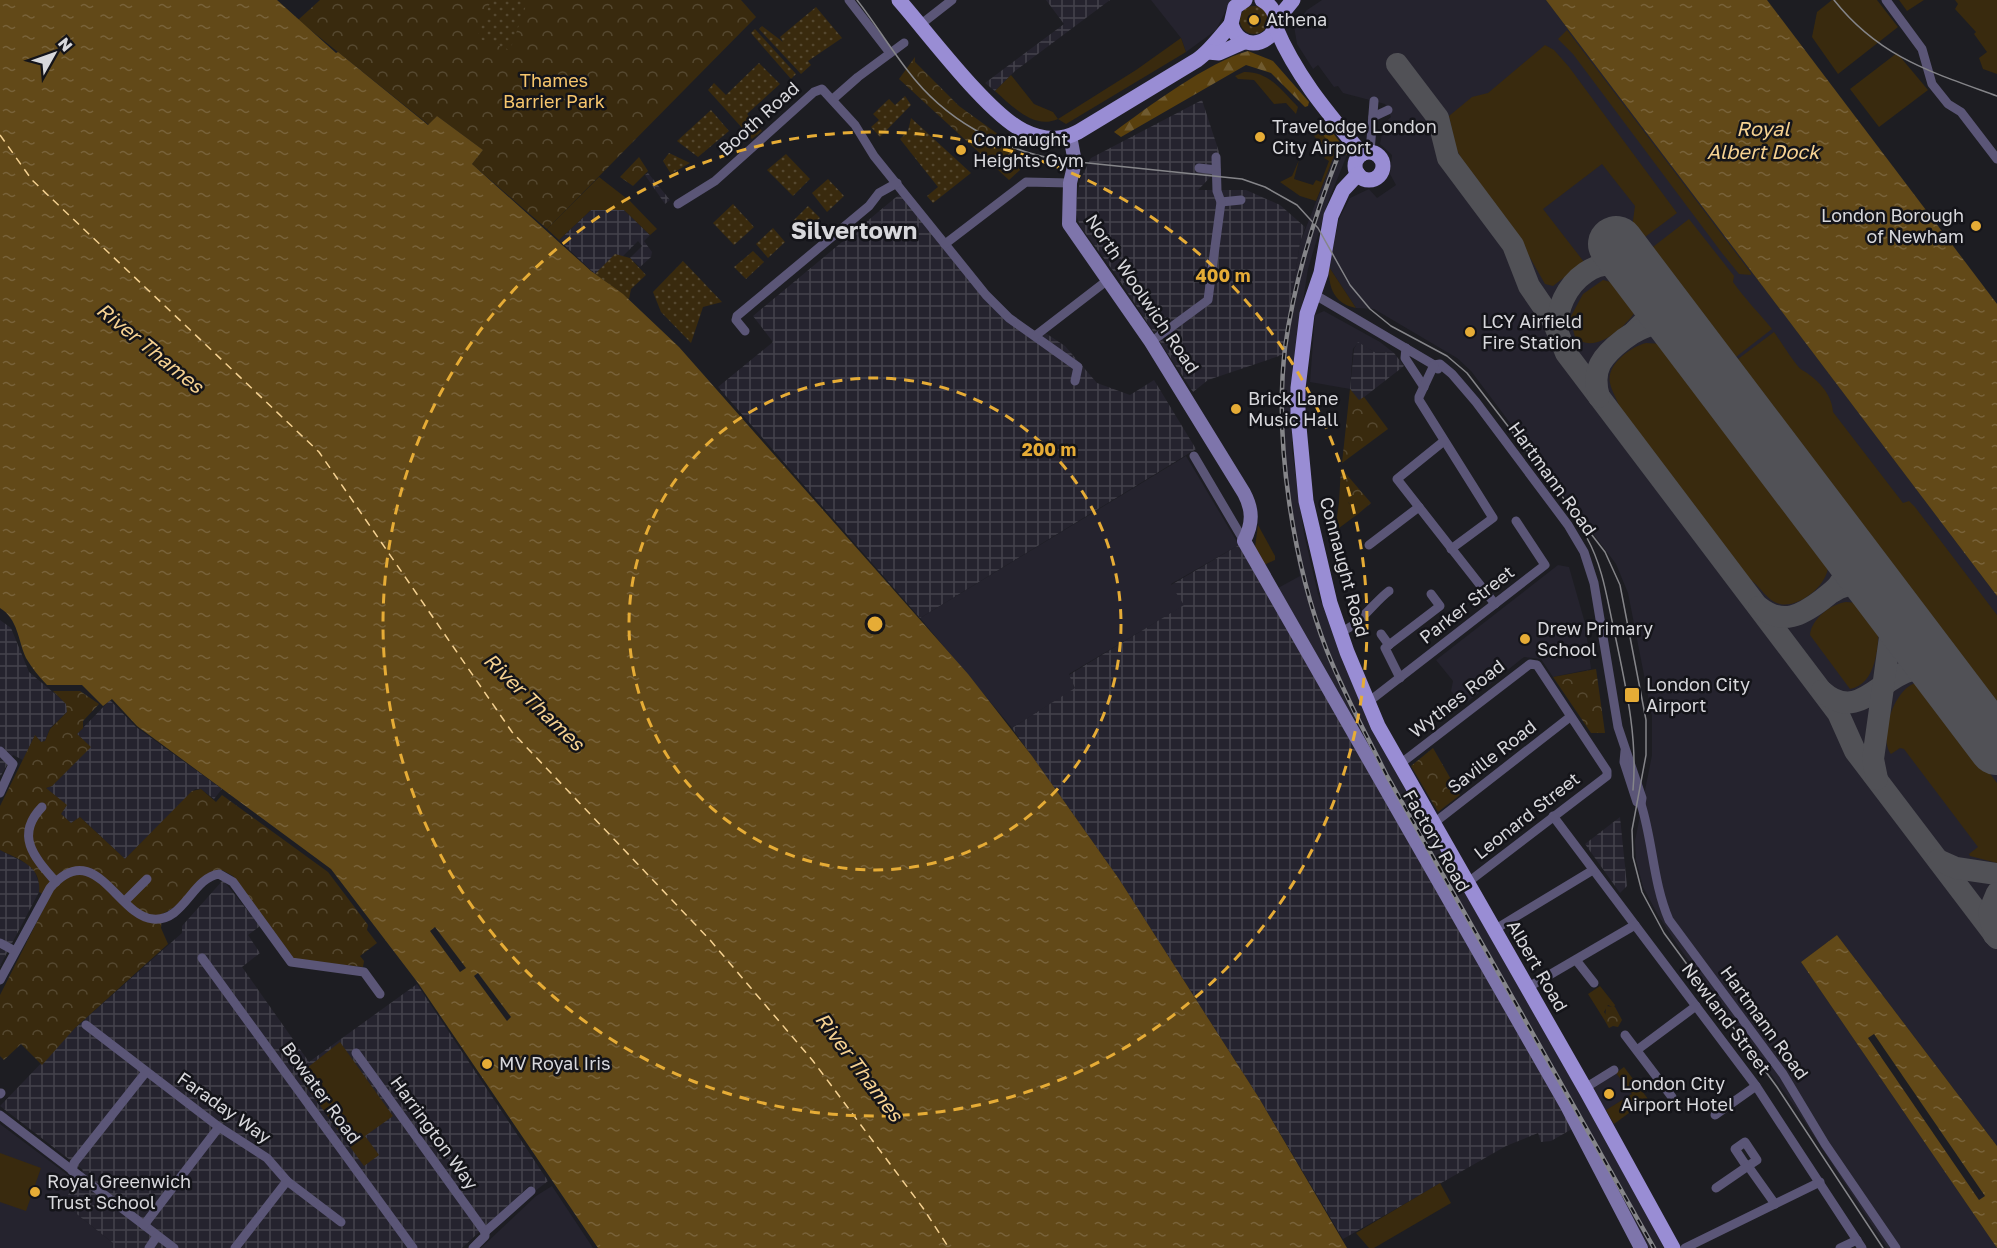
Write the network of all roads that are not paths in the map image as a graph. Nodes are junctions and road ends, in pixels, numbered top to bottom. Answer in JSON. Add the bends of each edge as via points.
{"nodes":[{"id":1,"x":849,"y":0,"type":"edge"},
{"id":2,"x":899,"y":0,"type":"edge"},
{"id":3,"x":952,"y":0,"type":"edge"},
{"id":4,"x":1262,"y":0,"type":"edge"},
{"id":5,"x":1293,"y":0,"type":"edge"},
{"id":6,"x":1886,"y":0,"type":"edge"},
{"id":7,"x":1243,"y":1,"type":"edge"},
{"id":8,"x":1276,"y":23,"type":"junction"},
{"id":9,"x":1231,"y":24,"type":"junction"},
{"id":10,"x":920,"y":25,"type":"junction"},
{"id":11,"x":1244,"y":42,"type":"junction"},
{"id":12,"x":1262,"y":42,"type":"junction"},
{"id":13,"x":904,"y":44,"type":"dead end"},
{"id":14,"x":1208,"y":52,"type":"junction"},
{"id":15,"x":886,"y":56,"type":"junction"},
{"id":16,"x":1288,"y":58,"type":"junction"},
{"id":17,"x":833,"y":99,"type":"junction"},
{"id":18,"x":1374,"y":101,"type":"dead end"},
{"id":19,"x":1388,"y":110,"type":"dead end"},
{"id":20,"x":1373,"y":115,"type":"junction"},
{"id":21,"x":1070,"y":136,"type":"junction"},
{"id":22,"x":1366,"y":153,"type":"junction"},
{"id":23,"x":1216,"y":157,"type":"dead end"},
{"id":24,"x":1997,"y":159,"type":"edge"},
{"id":25,"x":1199,"y":168,"type":"dead end"},
{"id":26,"x":1216,"y":170,"type":"junction"},
{"id":27,"x":1358,"y":174,"type":"junction"},
{"id":28,"x":897,"y":183,"type":"junction"},
{"id":29,"x":1070,"y":183,"type":"junction"},
{"id":30,"x":1241,"y":200,"type":"dead end"},
{"id":31,"x":1221,"y":202,"type":"junction"},
{"id":32,"x":678,"y":204,"type":"dead end"},
{"id":33,"x":945,"y":244,"type":"junction"},
{"id":34,"x":1109,"y":279,"type":"junction"},
{"id":35,"x":1312,"y":293,"type":"junction"},
{"id":36,"x":746,"y":331,"type":"dead end"},
{"id":37,"x":1035,"y":336,"type":"junction"},
{"id":38,"x":1151,"y":342,"type":"junction"},
{"id":39,"x":1406,"y":348,"type":"junction"},
{"id":40,"x":1434,"y":365,"type":"junction"},
{"id":41,"x":1417,"y":374,"type":"junction"},
{"id":42,"x":1429,"y":376,"type":"junction"},
{"id":43,"x":1075,"y":381,"type":"dead end"},
{"id":44,"x":1424,"y":387,"type":"junction"},
{"id":45,"x":1444,"y":441,"type":"junction"},
{"id":46,"x":1194,"y":456,"type":"dead end"},
{"id":47,"x":1419,"y":507,"type":"junction"},
{"id":48,"x":1516,"y":521,"type":"dead end"},
{"id":49,"x":1244,"y":541,"type":"junction"},
{"id":50,"x":1368,"y":545,"type":"dead end"},
{"id":51,"x":1451,"y":549,"type":"junction"},
{"id":52,"x":1389,"y":591,"type":"dead end"},
{"id":53,"x":1431,"y":594,"type":"dead end"},
{"id":54,"x":1495,"y":604,"type":"junction"},
{"id":55,"x":1340,"y":632,"type":"junction"},
{"id":56,"x":1381,"y":634,"type":"dead end"},
{"id":57,"x":1389,"y":645,"type":"junction"},
{"id":58,"x":1400,"y":678,"type":"junction"},
{"id":59,"x":1367,"y":703,"type":"junction"},
{"id":60,"x":1570,"y":717,"type":"junction"},
{"id":61,"x":0,"y":751,"type":"edge"},
{"id":62,"x":1400,"y":764,"type":"junction"},
{"id":63,"x":0,"y":793,"type":"edge"},
{"id":64,"x":42,"y":807,"type":"dead end"},
{"id":65,"x":1553,"y":816,"type":"junction"},
{"id":66,"x":1434,"y":824,"type":"junction"},
{"id":67,"x":1593,"y":870,"type":"junction"},
{"id":68,"x":147,"y":879,"type":"dead end"},
{"id":69,"x":54,"y":883,"type":"junction"},
{"id":70,"x":1467,"y":883,"type":"junction"},
{"id":71,"x":125,"y":901,"type":"junction"},
{"id":72,"x":1635,"y":925,"type":"junction"},
{"id":73,"x":1494,"y":930,"type":"junction"},
{"id":74,"x":0,"y":944,"type":"edge"},
{"id":75,"x":15,"y":951,"type":"junction"},
{"id":76,"x":202,"y":958,"type":"dead end"},
{"id":77,"x":1576,"y":960,"type":"junction"},
{"id":78,"x":0,"y":980,"type":"edge"},
{"id":79,"x":1594,"y":984,"type":"dead end"},
{"id":80,"x":1527,"y":988,"type":"junction"},
{"id":81,"x":380,"y":994,"type":"dead end"},
{"id":82,"x":1696,"y":1006,"type":"junction"},
{"id":83,"x":86,"y":1024,"type":"dead end"},
{"id":84,"x":1625,"y":1035,"type":"dead end"},
{"id":85,"x":1637,"y":1050,"type":"junction"},
{"id":86,"x":356,"y":1053,"type":"dead end"},
{"id":87,"x":1614,"y":1070,"type":"dead end"},
{"id":88,"x":147,"y":1072,"type":"junction"},
{"id":89,"x":1756,"y":1086,"type":"junction"},
{"id":90,"x":1585,"y":1088,"type":"junction"},
{"id":91,"x":1672,"y":1097,"type":"dead end"},
{"id":92,"x":0,"y":1115,"type":"edge"},
{"id":93,"x":1715,"y":1115,"type":"dead end"},
{"id":94,"x":219,"y":1128,"type":"junction"},
{"id":95,"x":72,"y":1171,"type":"junction"},
{"id":96,"x":287,"y":1181,"type":"junction"},
{"id":97,"x":1820,"y":1182,"type":"junction"},
{"id":98,"x":1716,"y":1188,"type":"dead end"},
{"id":99,"x":531,"y":1191,"type":"dead end"},
{"id":100,"x":1775,"y":1204,"type":"junction"},
{"id":101,"x":340,"y":1222,"type":"dead end"},
{"id":102,"x":144,"y":1225,"type":"junction"},
{"id":103,"x":485,"y":1232,"type":"junction"},
{"id":104,"x":157,"y":1236,"type":"junction"},
{"id":105,"x":1860,"y":1244,"type":"edge"},
{"id":106,"x":1699,"y":1245,"type":"edge"},
{"id":107,"x":149,"y":1248,"type":"edge"},
{"id":108,"x":174,"y":1248,"type":"edge"},
{"id":109,"x":235,"y":1248,"type":"edge"},
{"id":110,"x":413,"y":1248,"type":"edge"},
{"id":111,"x":472,"y":1248,"type":"edge"},
{"id":112,"x":1641,"y":1248,"type":"edge"},
{"id":113,"x":1673,"y":1248,"type":"edge"},
{"id":114,"x":1684,"y":1248,"type":"edge"},
{"id":115,"x":1840,"y":1248,"type":"edge"},
{"id":116,"x":1896,"y":1248,"type":"edge"}],
"edges":[{"from":1,"to":15,"type":"street"},
{"from":2,"to":10,"type":"main road"},
{"from":3,"to":10,"type":"street"},
{"from":4,"to":8,"type":"main road","via":[[1273,9]]},
{"from":5,"to":8,"type":"main road"},
{"from":6,"to":24,"type":"street","via":[[1922,49],[1932,84],[1948,104],[1961,112]]},
{"from":7,"to":9,"type":"main road","via":[[1231,15]]},
{"from":8,"to":12,"type":"main road","via":[[1271,35]]},
{"from":8,"to":16,"type":"main road"},
{"from":9,"to":11,"type":"main road"},
{"from":9,"to":14,"type":"main road"},
{"from":10,"to":21,"type":"main road","via":[[982,96],[1019,128],[1042,137]]},
{"from":11,"to":12,"type":"main road"},
{"from":11,"to":14,"type":"main road","via":[[1219,53]]},
{"from":12,"to":16,"type":"main road"},
{"from":13,"to":15,"type":"street"},
{"from":14,"to":21,"type":"main road"},
{"from":15,"to":17,"type":"street"},
{"from":16,"to":22,"type":"main road"},
{"from":17,"to":28,"type":"street"},
{"from":17,"to":32,"type":"street","name":"Booth Road","via":[[822,89],[814,92],[715,181]]},
{"from":18,"to":20,"type":"street","name":"Connaught Road"},
{"from":19,"to":20,"type":"street"},
{"from":20,"to":22,"type":"street","name":"Connaught Road"},
{"from":21,"to":29,"type":"street","name":"North Woolwich Road","via":[[1075,162]]},
{"from":22,"to":27,"type":"main road","name":"Connaught Road","via":[[1355,165]]},
{"from":22,"to":27,"type":"main road","via":[[1381,157],[1384,168],[1373,180]]},
{"from":23,"to":26,"type":"street"},
{"from":25,"to":26,"type":"street"},
{"from":26,"to":31,"type":"street"},
{"from":27,"to":35,"type":"main road","name":"Connaught Road","via":[[1337,202],[1321,273]]},
{"from":28,"to":33,"type":"street"},
{"from":28,"to":36,"type":"street","via":[[879,193],[869,206],[737,316]]},
{"from":29,"to":33,"type":"street","via":[[1026,182]]},
{"from":29,"to":34,"type":"street","name":"North Woolwich Road","via":[[1069,224]]},
{"from":30,"to":31,"type":"street"},
{"from":31,"to":38,"type":"street","via":[[1208,300]]},
{"from":33,"to":37,"type":"street","via":[[986,296]]},
{"from":34,"to":37,"type":"street"},
{"from":34,"to":38,"type":"street","name":"North Woolwich Road"},
{"from":35,"to":39,"type":"street","name":"Hartmann Road"},
{"from":35,"to":55,"type":"main road","name":"Connaught Road","via":[[1298,388],[1302,467],[1312,530]]},
{"from":37,"to":43,"type":"street","via":[[1077,367]]},
{"from":38,"to":49,"type":"street","name":"North Woolwich Road","via":[[1249,502],[1251,523]]},
{"from":39,"to":40,"type":"street","name":"Hartmann Road"},
{"from":39,"to":41,"type":"street","via":[[1405,358]]},
{"from":40,"to":42,"type":"street"},
{"from":40,"to":116,"type":"street","name":"Hartmann Road","via":[[1440,364],[1455,379],[1568,525],[1584,552],[1594,583],[1617,720],[1642,798],[1658,890],[1669,920],[1783,1074]]},
{"from":41,"to":42,"type":"street"},
{"from":41,"to":44,"type":"street"},
{"from":42,"to":44,"type":"street"},
{"from":44,"to":45,"type":"street","via":[[1419,400]]},
{"from":45,"to":47,"type":"street","via":[[1397,479]]},
{"from":45,"to":51,"type":"street","via":[[1493,518]]},
{"from":46,"to":49,"type":"street","name":"Factory Road"},
{"from":47,"to":50,"type":"street"},
{"from":47,"to":51,"type":"street"},
{"from":48,"to":54,"type":"street","name":"Parker Street","via":[[1545,565]]},
{"from":49,"to":112,"type":"street","name":"Factory Road","via":[[1567,1106]]},
{"from":51,"to":54,"type":"street"},
{"from":52,"to":55,"type":"street"},
{"from":53,"to":57,"type":"street","via":[[1440,606]]},
{"from":54,"to":58,"type":"street","name":"Parker Street"},
{"from":55,"to":59,"type":"main road","name":"Connaught Road"},
{"from":56,"to":57,"type":"street"},
{"from":57,"to":58,"type":"street","via":[[1385,648]]},
{"from":58,"to":59,"type":"street","name":"Parker Street"},
{"from":59,"to":62,"type":"main road","name":"Albert Road"},
{"from":60,"to":62,"type":"street","name":"Wythes Road","via":[[1537,665],[1530,664]]},
{"from":60,"to":65,"type":"street","name":"Leonard Street","via":[[1607,776]]},
{"from":60,"to":66,"type":"street","name":"Saville Road"},
{"from":61,"to":63,"type":"street","via":[[13,764]]},
{"from":62,"to":66,"type":"main road","name":"Albert Road"},
{"from":64,"to":69,"type":"street","via":[[31,821],[30,846]]},
{"from":65,"to":67,"type":"street","name":"Newland Street"},
{"from":65,"to":70,"type":"street","name":"Leonard Street"},
{"from":66,"to":70,"type":"main road","name":"Albert Road"},
{"from":67,"to":72,"type":"street","name":"Newland Street"},
{"from":67,"to":73,"type":"street"},
{"from":68,"to":71,"type":"street"},
{"from":69,"to":71,"type":"street","via":[[71,873],[89,873],[102,879]]},
{"from":69,"to":75,"type":"street"},
{"from":70,"to":73,"type":"main road","name":"Albert Road"},
{"from":71,"to":81,"type":"street","via":[[146,918],[161,919],[176,911],[212,876],[222,874],[233,882],[291,963],[364,972]]},
{"from":72,"to":77,"type":"street"},
{"from":72,"to":82,"type":"street","name":"Newland Street"},
{"from":73,"to":80,"type":"main road","name":"Albert Road"},
{"from":74,"to":75,"type":"street"},
{"from":75,"to":78,"type":"street"},
{"from":76,"to":110,"type":"street","name":"Bowater Road"},
{"from":77,"to":79,"type":"street"},
{"from":77,"to":80,"type":"street"},
{"from":80,"to":90,"type":"main road","name":"Albert Road"},
{"from":82,"to":85,"type":"street"},
{"from":82,"to":89,"type":"street","name":"Newland Street"},
{"from":83,"to":88,"type":"street","name":"Faraday Way"},
{"from":84,"to":85,"type":"street"},
{"from":85,"to":91,"type":"street"},
{"from":86,"to":103,"type":"street","name":"Harrington Way"},
{"from":87,"to":90,"type":"street"},
{"from":88,"to":94,"type":"street","name":"Faraday Way"},
{"from":88,"to":95,"type":"street","via":[[74,1163]]},
{"from":89,"to":93,"type":"street"},
{"from":89,"to":97,"type":"street","name":"Newland Street"},
{"from":90,"to":113,"type":"main road","name":"Albert Road"},
{"from":92,"to":95,"type":"street"},
{"from":94,"to":96,"type":"street","name":"Faraday Way","via":[[267,1158]]},
{"from":94,"to":102,"type":"street"},
{"from":95,"to":102,"type":"street"},
{"from":96,"to":101,"type":"street","name":"Faraday Way"},
{"from":96,"to":109,"type":"street"},
{"from":97,"to":100,"type":"street"},
{"from":97,"to":105,"type":"street","name":"Newland Street"},
{"from":98,"to":100,"type":"street","via":[[1747,1167]]},
{"from":99,"to":103,"type":"street"},
{"from":100,"to":106,"type":"street"},
{"from":102,"to":104,"type":"street"},
{"from":103,"to":111,"type":"street","via":[[486,1236]]},
{"from":104,"to":107,"type":"street"},
{"from":104,"to":108,"type":"street"},
{"from":105,"to":115,"type":"street"},
{"from":106,"to":114,"type":"street"}]}
